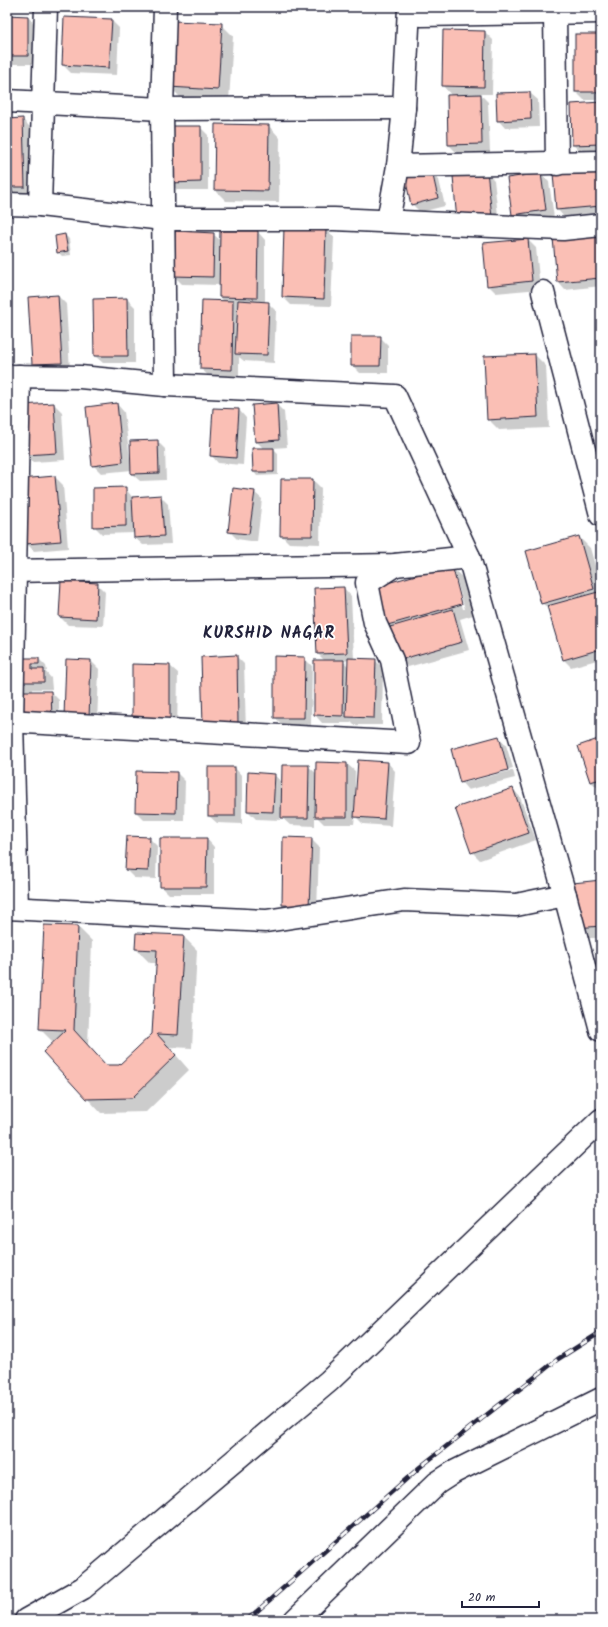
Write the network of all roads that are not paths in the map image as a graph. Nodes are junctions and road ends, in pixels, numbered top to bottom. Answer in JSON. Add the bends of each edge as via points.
{"nodes":[{"id":1,"x":46,"y":7,"type":"edge"},
{"id":2,"x":165,"y":7,"type":"edge"},
{"id":3,"x":409,"y":7,"type":"edge"},
{"id":4,"x":414,"y":7,"type":"edge"},
{"id":5,"x":595,"y":11,"type":"edge"},
{"id":6,"x":555,"y":14,"type":"junction"},
{"id":7,"x":7,"y":101,"type":"edge"},
{"id":8,"x":44,"y":103,"type":"junction"},
{"id":9,"x":404,"y":108,"type":"junction"},
{"id":10,"x":162,"y":109,"type":"junction"},
{"id":11,"x":601,"y":162,"type":"edge"},
{"id":12,"x":557,"y":164,"type":"junction"},
{"id":13,"x":398,"y":166,"type":"junction"},
{"id":14,"x":7,"y":204,"type":"edge"},
{"id":15,"x":40,"y":205,"type":"junction"},
{"id":16,"x":163,"y":219,"type":"junction"},
{"id":17,"x":388,"y":221,"type":"junction"},
{"id":18,"x":601,"y":225,"type":"edge"},
{"id":19,"x":543,"y":292,"type":"dead end"},
{"id":20,"x":13,"y":376,"type":"edge"},
{"id":21,"x":165,"y":385,"type":"junction"},
{"id":22,"x":601,"y":515,"type":"edge"},
{"id":23,"x":469,"y":557,"type":"junction"},
{"id":24,"x":395,"y":565,"type":"junction"},
{"id":25,"x":11,"y":571,"type":"edge"},
{"id":26,"x":9,"y":721,"type":"edge"},
{"id":27,"x":565,"y":895,"type":"junction"},
{"id":28,"x":12,"y":908,"type":"edge"},
{"id":29,"x":601,"y":1030,"type":"edge"},
{"id":30,"x":601,"y":1120,"type":"edge"},
{"id":31,"x":601,"y":1399,"type":"edge"},
{"id":32,"x":26,"y":1620,"type":"edge"},
{"id":33,"x":295,"y":1620,"type":"edge"}],
"edges":[{"from":1,"to":8,"type":"street"},
{"from":2,"to":10,"type":"street"},
{"from":3,"to":9,"type":"street"},
{"from":4,"to":6,"type":"street","via":[[421,15]]},
{"from":5,"to":6,"type":"street"},
{"from":6,"to":12,"type":"street"},
{"from":7,"to":8,"type":"street"},
{"from":8,"to":10,"type":"street"},
{"from":8,"to":15,"type":"street"},
{"from":9,"to":10,"type":"street"},
{"from":9,"to":13,"type":"street"},
{"from":10,"to":16,"type":"street"},
{"from":11,"to":12,"type":"street"},
{"from":12,"to":13,"type":"street"},
{"from":13,"to":17,"type":"street"},
{"from":14,"to":15,"type":"street"},
{"from":15,"to":16,"type":"street"},
{"from":16,"to":17,"type":"street"},
{"from":16,"to":21,"type":"street"},
{"from":17,"to":18,"type":"street","via":[[563,229]]},
{"from":19,"to":22,"type":"street"},
{"from":20,"to":21,"type":"street","via":[[80,377]]},
{"from":20,"to":25,"type":"street"},
{"from":21,"to":23,"type":"street","via":[[395,396]]},
{"from":23,"to":24,"type":"street"},
{"from":23,"to":27,"type":"street"},
{"from":24,"to":25,"type":"street"},
{"from":24,"to":26,"type":"street","via":[[367,583],[375,623],[392,660],[409,743]]},
{"from":25,"to":26,"type":"street"},
{"from":26,"to":28,"type":"street"},
{"from":27,"to":28,"type":"street","via":[[516,905],[404,900],[266,921]]},
{"from":27,"to":29,"type":"street"},
{"from":30,"to":32,"type":"street","via":[[329,1381],[84,1588]]},
{"from":31,"to":33,"type":"street","via":[[454,1472],[437,1483]]}]}
